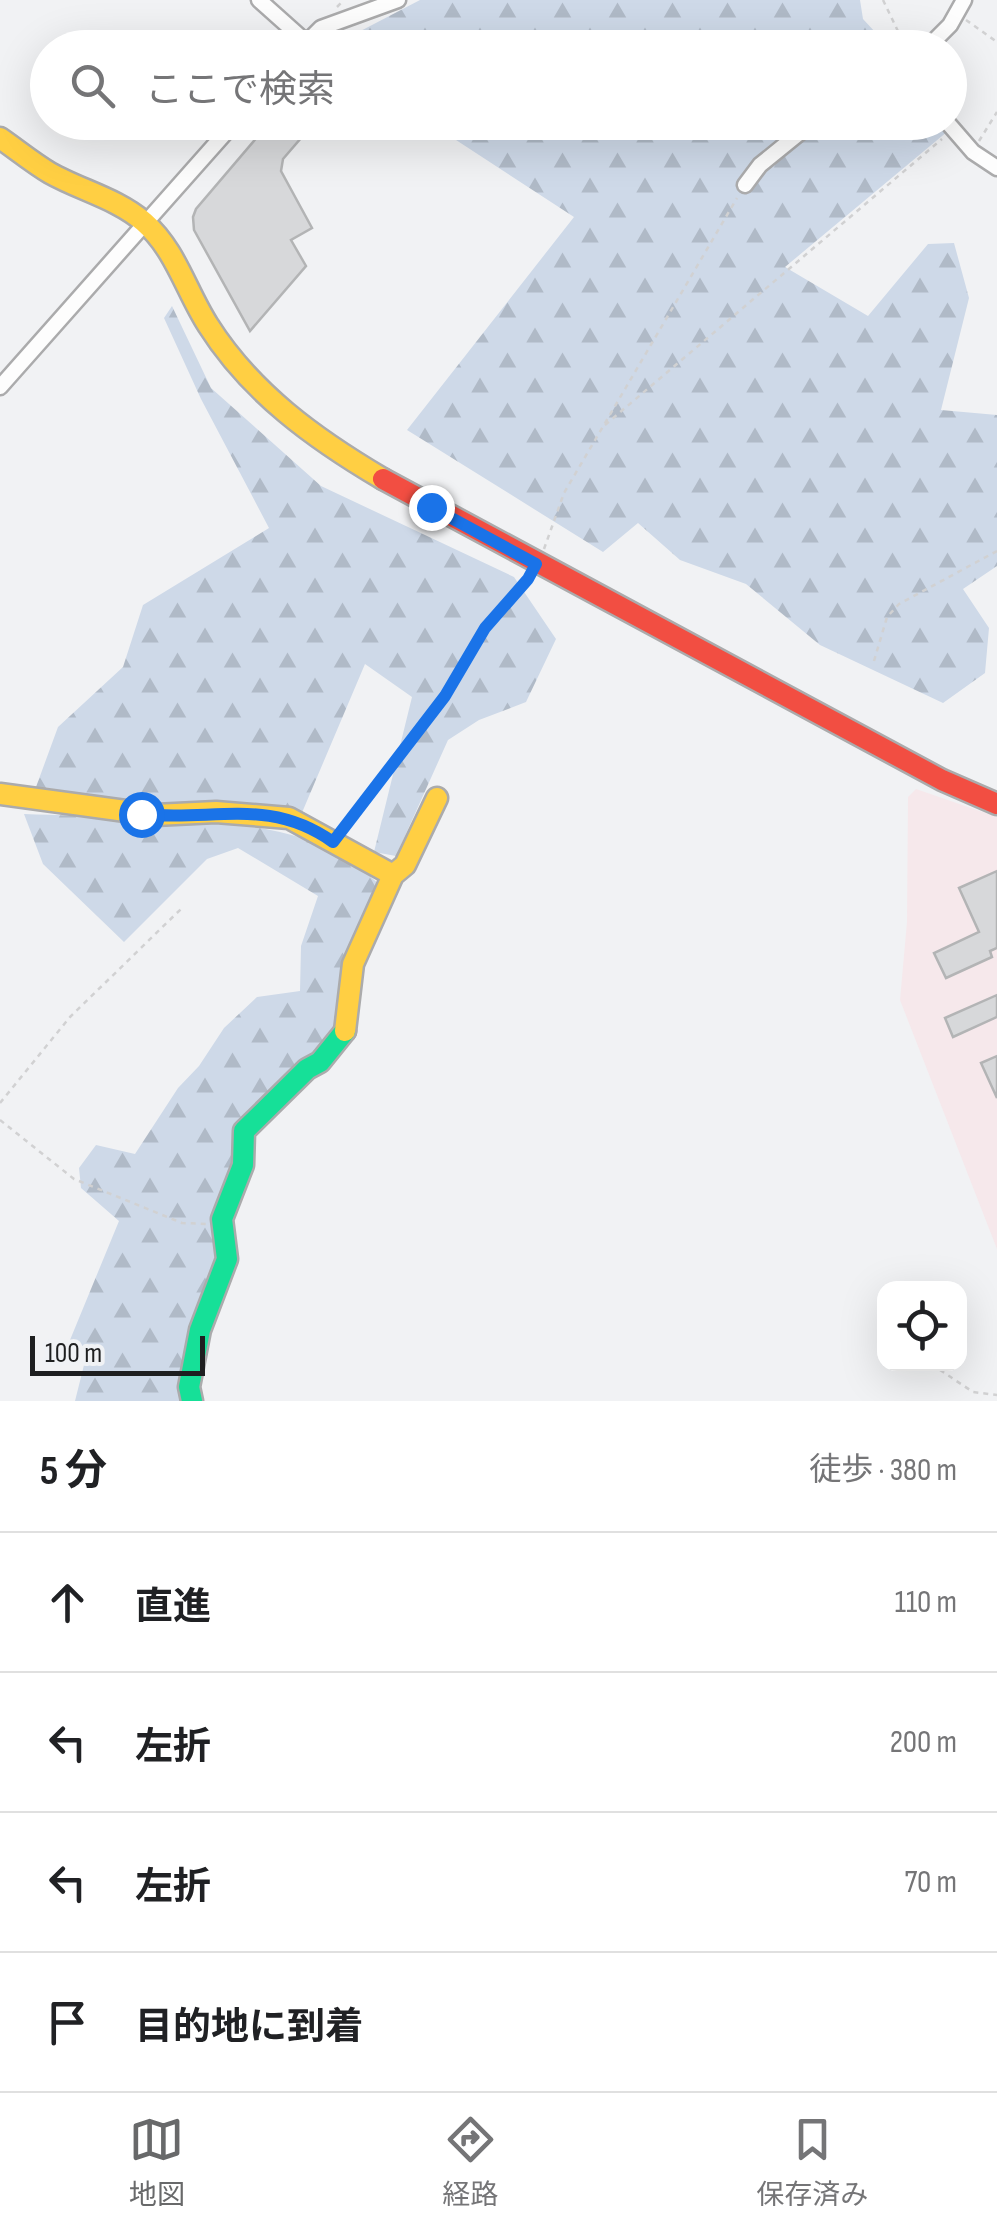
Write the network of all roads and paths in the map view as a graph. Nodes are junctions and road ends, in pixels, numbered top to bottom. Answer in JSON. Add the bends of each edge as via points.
{"nodes":[{"id":1,"x":259,"y":0,"type":"edge"},
{"id":2,"x":398,"y":0,"type":"edge"},
{"id":3,"x":883,"y":0,"type":"edge"},
{"id":4,"x":957,"y":13,"type":"edge"},
{"id":5,"x":289,"y":30,"type":"edge"},
{"id":6,"x":319,"y":30,"type":"edge"},
{"id":7,"x":897,"y":30,"type":"edge"},
{"id":8,"x":997,"y":42,"type":"edge"},
{"id":9,"x":997,"y":112,"type":"edge"},
{"id":10,"x":0,"y":138,"type":"edge"},
{"id":11,"x":219,"y":140,"type":"edge"},
{"id":12,"x":789,"y":140,"type":"edge"},
{"id":13,"x":934,"y":140,"type":"edge"},
{"id":14,"x":962,"y":140,"type":"edge"},
{"id":15,"x":972,"y":152,"type":"junction"},
{"id":16,"x":997,"y":168,"type":"edge"},
{"id":17,"x":744,"y":184,"type":"joint"},
{"id":18,"x":146,"y":223,"type":"junction"},
{"id":19,"x":0,"y":387,"type":"edge"},
{"id":20,"x":600,"y":429,"type":"junction"},
{"id":21,"x":997,"y":551,"type":"edge"},
{"id":22,"x":536,"y":564,"type":"junction"},
{"id":23,"x":874,"y":662,"type":"dead end"},
{"id":24,"x":0,"y":794,"type":"edge"},
{"id":25,"x":437,"y":798,"type":"dead end"},
{"id":26,"x":997,"y":804,"type":"edge"},
{"id":27,"x":333,"y":842,"type":"junction"},
{"id":28,"x":393,"y":875,"type":"junction"},
{"id":29,"x":181,"y":909,"type":"dead end"},
{"id":30,"x":0,"y":1103,"type":"edge"},
{"id":31,"x":0,"y":1120,"type":"edge"},
{"id":32,"x":224,"y":1237,"type":"junction"},
{"id":33,"x":942,"y":1371,"type":"edge"},
{"id":34,"x":997,"y":1396,"type":"edge"},
{"id":35,"x":192,"y":1401,"type":"edge"}],
"edges":[{"from":1,"to":5,"type":"street"},
{"from":2,"to":6,"type":"street"},
{"from":3,"to":7,"type":"path"},
{"from":4,"to":8,"type":"path"},
{"from":9,"to":15,"type":"path"},
{"from":10,"to":18,"type":"street"},
{"from":11,"to":18,"type":"street"},
{"from":12,"to":17,"type":"street"},
{"from":13,"to":20,"type":"path"},
{"from":14,"to":15,"type":"street"},
{"from":15,"to":16,"type":"street"},
{"from":17,"to":20,"type":"path"},
{"from":18,"to":19,"type":"street"},
{"from":18,"to":22,"type":"street","via":[[176,262],[222,350],[270,400],[346,457]]},
{"from":20,"to":22,"type":"path","via":[[564,493]]},
{"from":21,"to":23,"type":"path","via":[[898,604],[886,618]]},
{"from":22,"to":26,"type":"street"},
{"from":22,"to":27,"type":"path"},
{"from":24,"to":27,"type":"street","via":[[156,815],[271,814]]},
{"from":25,"to":28,"type":"street","via":[[406,865]]},
{"from":27,"to":28,"type":"street"},
{"from":28,"to":32,"type":"street","via":[[353,964],[343,1035],[244,1131],[243,1165],[222,1219]]},
{"from":29,"to":30,"type":"path","via":[[70,1017]]},
{"from":31,"to":32,"type":"path","via":[[74,1179],[182,1224],[212,1224]]},
{"from":32,"to":35,"type":"street","via":[[227,1259],[200,1330]]},
{"from":33,"to":34,"type":"path","via":[[973,1392]]}]}
